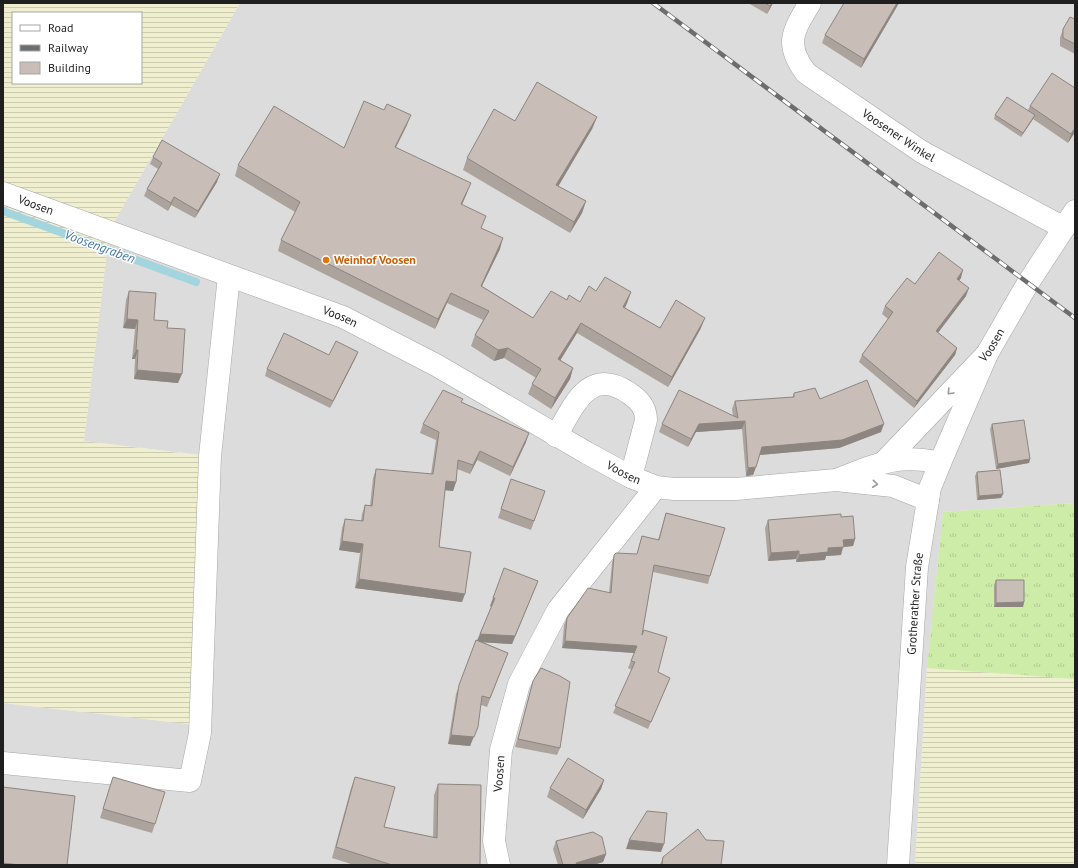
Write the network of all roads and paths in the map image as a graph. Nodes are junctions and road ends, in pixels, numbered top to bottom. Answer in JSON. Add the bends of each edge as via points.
{"nodes":[{"id":1,"x":810,"y":3,"type":"edge"},
{"id":2,"x":3,"y":193,"type":"edge"},
{"id":3,"x":1069,"y":219,"type":"edge"},
{"id":4,"x":229,"y":276,"type":"junction"},
{"id":5,"x":987,"y":354,"type":"junction"},
{"id":6,"x":556,"y":436,"type":"junction"},
{"id":7,"x":885,"y":461,"type":"junction"},
{"id":8,"x":940,"y":463,"type":"junction"},
{"id":9,"x":631,"y":477,"type":"junction"},
{"id":10,"x":836,"y":480,"type":"junction"},
{"id":11,"x":656,"y":487,"type":"junction"},
{"id":12,"x":928,"y":500,"type":"junction"},
{"id":13,"x":3,"y":763,"type":"edge"},
{"id":14,"x":499,"y":865,"type":"edge"},
{"id":15,"x":898,"y":865,"type":"edge"}],
"edges":[{"from":1,"to":3,"type":"street","name":"Voosener Winkel","via":[[792,38],[797,62],[806,73],[922,152]]},
{"from":2,"to":4,"type":"street","name":"Voosen"},
{"from":3,"to":5,"type":"street","name":"Voosen"},
{"from":4,"to":6,"type":"street","name":"Voosen","via":[[343,317],[436,365]]},
{"from":4,"to":13,"type":"street","via":[[210,456],[200,733],[190,781]]},
{"from":5,"to":7,"type":"street","name":"Voosen","one_way":true},
{"from":5,"to":8,"type":"street","name":"Grotherather Straße"},
{"from":6,"to":9,"type":"street","name":"Voosen"},
{"from":6,"to":9,"type":"street","via":[[578,400],[590,387],[600,384],[617,386],[638,399],[646,412]]},
{"from":7,"to":8,"type":"street","via":[[911,458]]},
{"from":7,"to":10,"type":"street"},
{"from":8,"to":12,"type":"street","name":"Grotherather Straße"},
{"from":9,"to":11,"type":"street","name":"Voosen"},
{"from":10,"to":11,"type":"street","name":"Voosen","via":[[736,490],[674,490]]},
{"from":10,"to":12,"type":"street","name":"Voosen","one_way":true,"via":[[893,486]]},
{"from":11,"to":14,"type":"street","name":"Voosen","via":[[558,610],[519,684],[501,750],[494,841]]},
{"from":12,"to":15,"type":"street","name":"Grotherather Straße","via":[[916,567]]}]}
